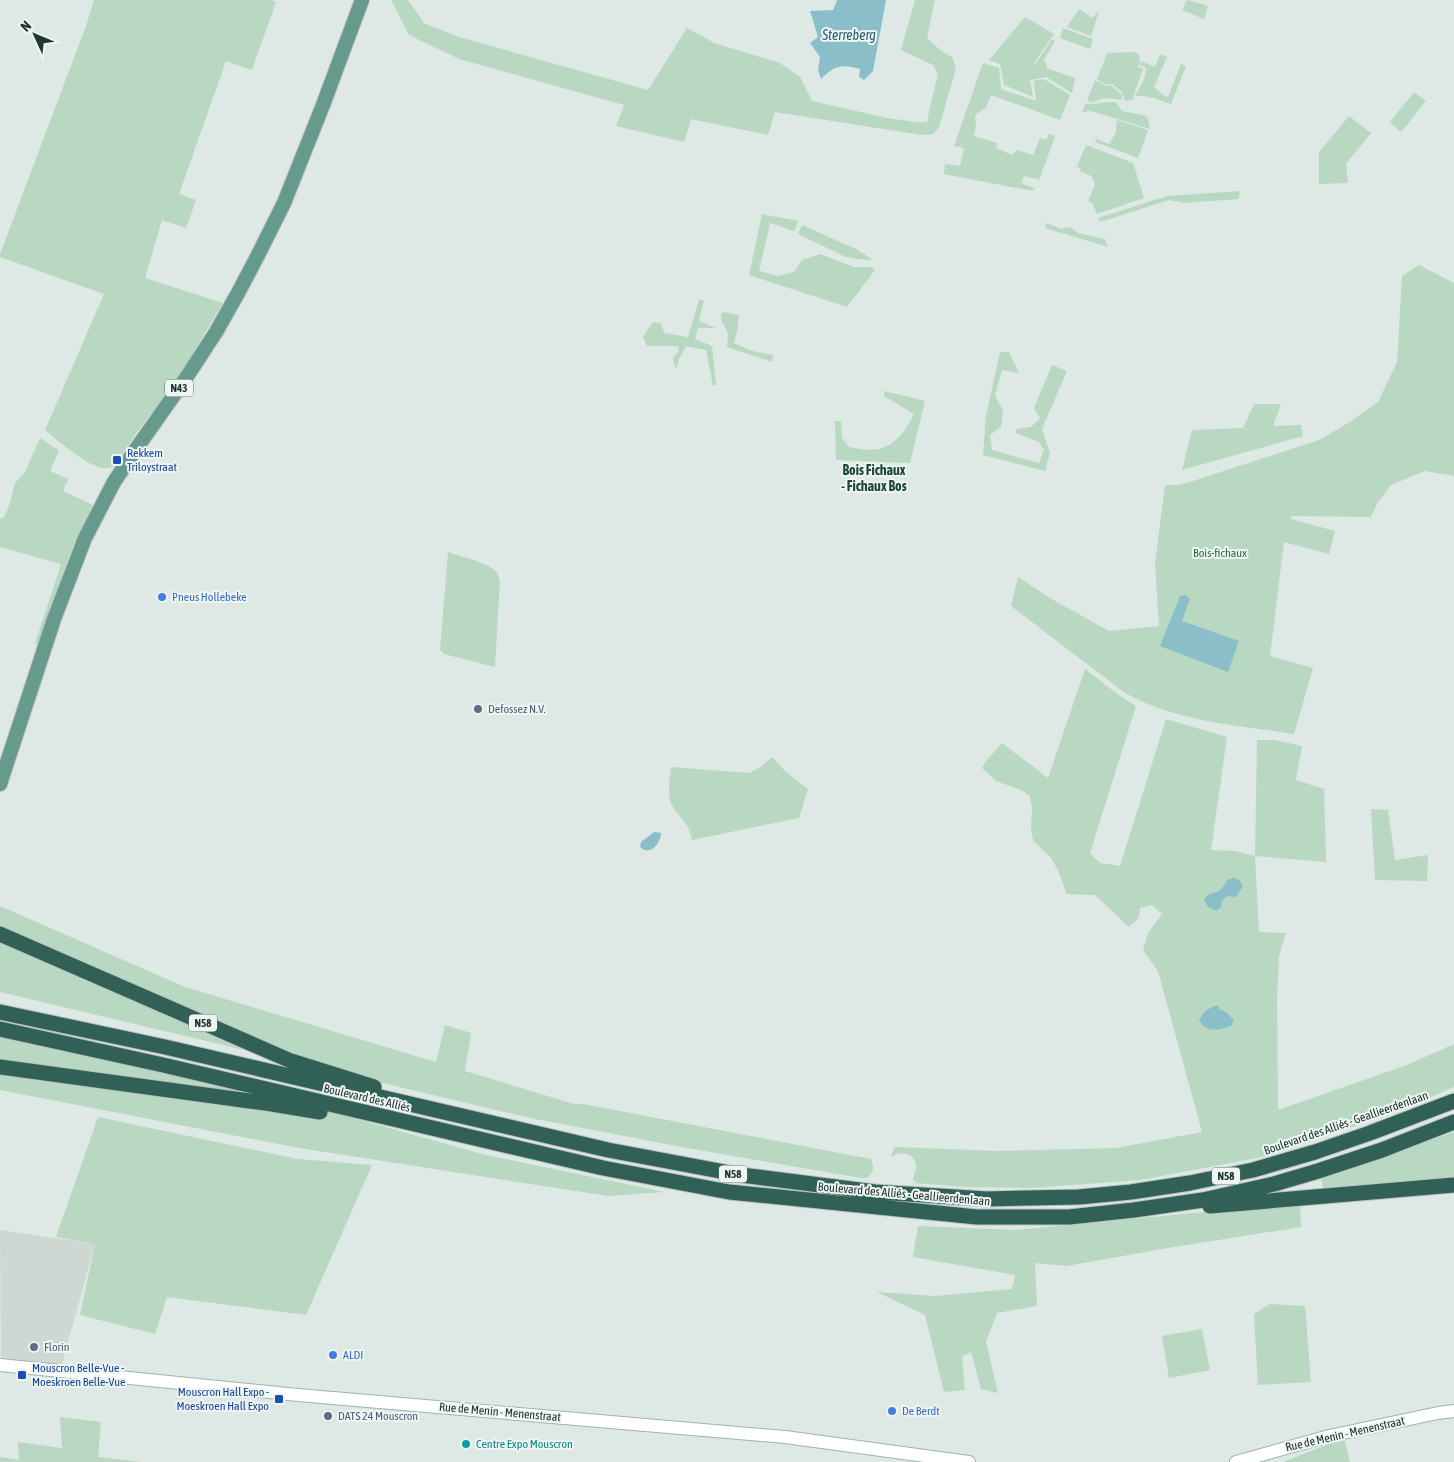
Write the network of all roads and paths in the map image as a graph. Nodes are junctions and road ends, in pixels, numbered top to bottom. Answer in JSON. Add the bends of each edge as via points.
{"nodes":[{"id":1,"x":362,"y":0,"type":"edge"},
{"id":2,"x":1,"y":783,"type":"edge"},
{"id":3,"x":0,"y":934,"type":"edge"},
{"id":4,"x":0,"y":1012,"type":"edge"},
{"id":5,"x":0,"y":1029,"type":"edge"},
{"id":6,"x":0,"y":1067,"type":"edge"},
{"id":7,"x":1454,"y":1100,"type":"edge"},
{"id":8,"x":409,"y":1104,"type":"junction"},
{"id":9,"x":391,"y":1119,"type":"junction"},
{"id":10,"x":1454,"y":1122,"type":"edge"},
{"id":11,"x":593,"y":1146,"type":"joint"},
{"id":12,"x":1454,"y":1185,"type":"edge"},
{"id":13,"x":729,"y":1192,"type":"joint"},
{"id":14,"x":1134,"y":1210,"type":"junction"},
{"id":15,"x":0,"y":1365,"type":"edge"},
{"id":16,"x":1454,"y":1411,"type":"edge"},
{"id":17,"x":969,"y":1462,"type":"edge"},
{"id":18,"x":1236,"y":1462,"type":"edge"}],
"edges":[{"from":1,"to":2,"type":"main road","number":"N43","via":[[284,203],[258,256],[216,332],[114,482],[85,538],[51,627]]},
{"from":3,"to":8,"type":"highway","number":"N58","via":[[291,1061],[379,1088]]},
{"from":4,"to":8,"type":"highway","name":"Boulevard des Alliés","number":"N58"},
{"from":5,"to":9,"type":"highway","name":"Boulevard des Alliés","number":"N58"},
{"from":6,"to":9,"type":"highway","number":"N58","via":[[338,1116]]},
{"from":7,"to":11,"type":"highway","name":"Boulevard des Alliés - Geallieerdenlaan","number":"N58","via":[[1324,1149],[1253,1170],[1190,1183],[1079,1197],[987,1199],[874,1192],[740,1175]]},
{"from":8,"to":11,"type":"highway","name":"Boulevard des Alliés","number":"N58"},
{"from":9,"to":13,"type":"highway","name":"Boulevard des Alliés","number":"N58","via":[[603,1168]]},
{"from":10,"to":14,"type":"highway","name":"Boulevard des Alliés - Geallieerdenlaan","number":"N58","via":[[1382,1150],[1274,1184],[1203,1200]]},
{"from":12,"to":14,"type":"highway"},
{"from":13,"to":14,"type":"highway","name":"Boulevard des Alliés - Geallieerdenlaan","number":"N58","via":[[977,1217],[1069,1217]]},
{"from":15,"to":17,"type":"street","name":"Rue de Menin - Menenstraat","via":[[306,1396],[785,1437]]},
{"from":16,"to":18,"type":"street","name":"Rue de Menin - Menenstraat","via":[[1329,1436]]}]}
